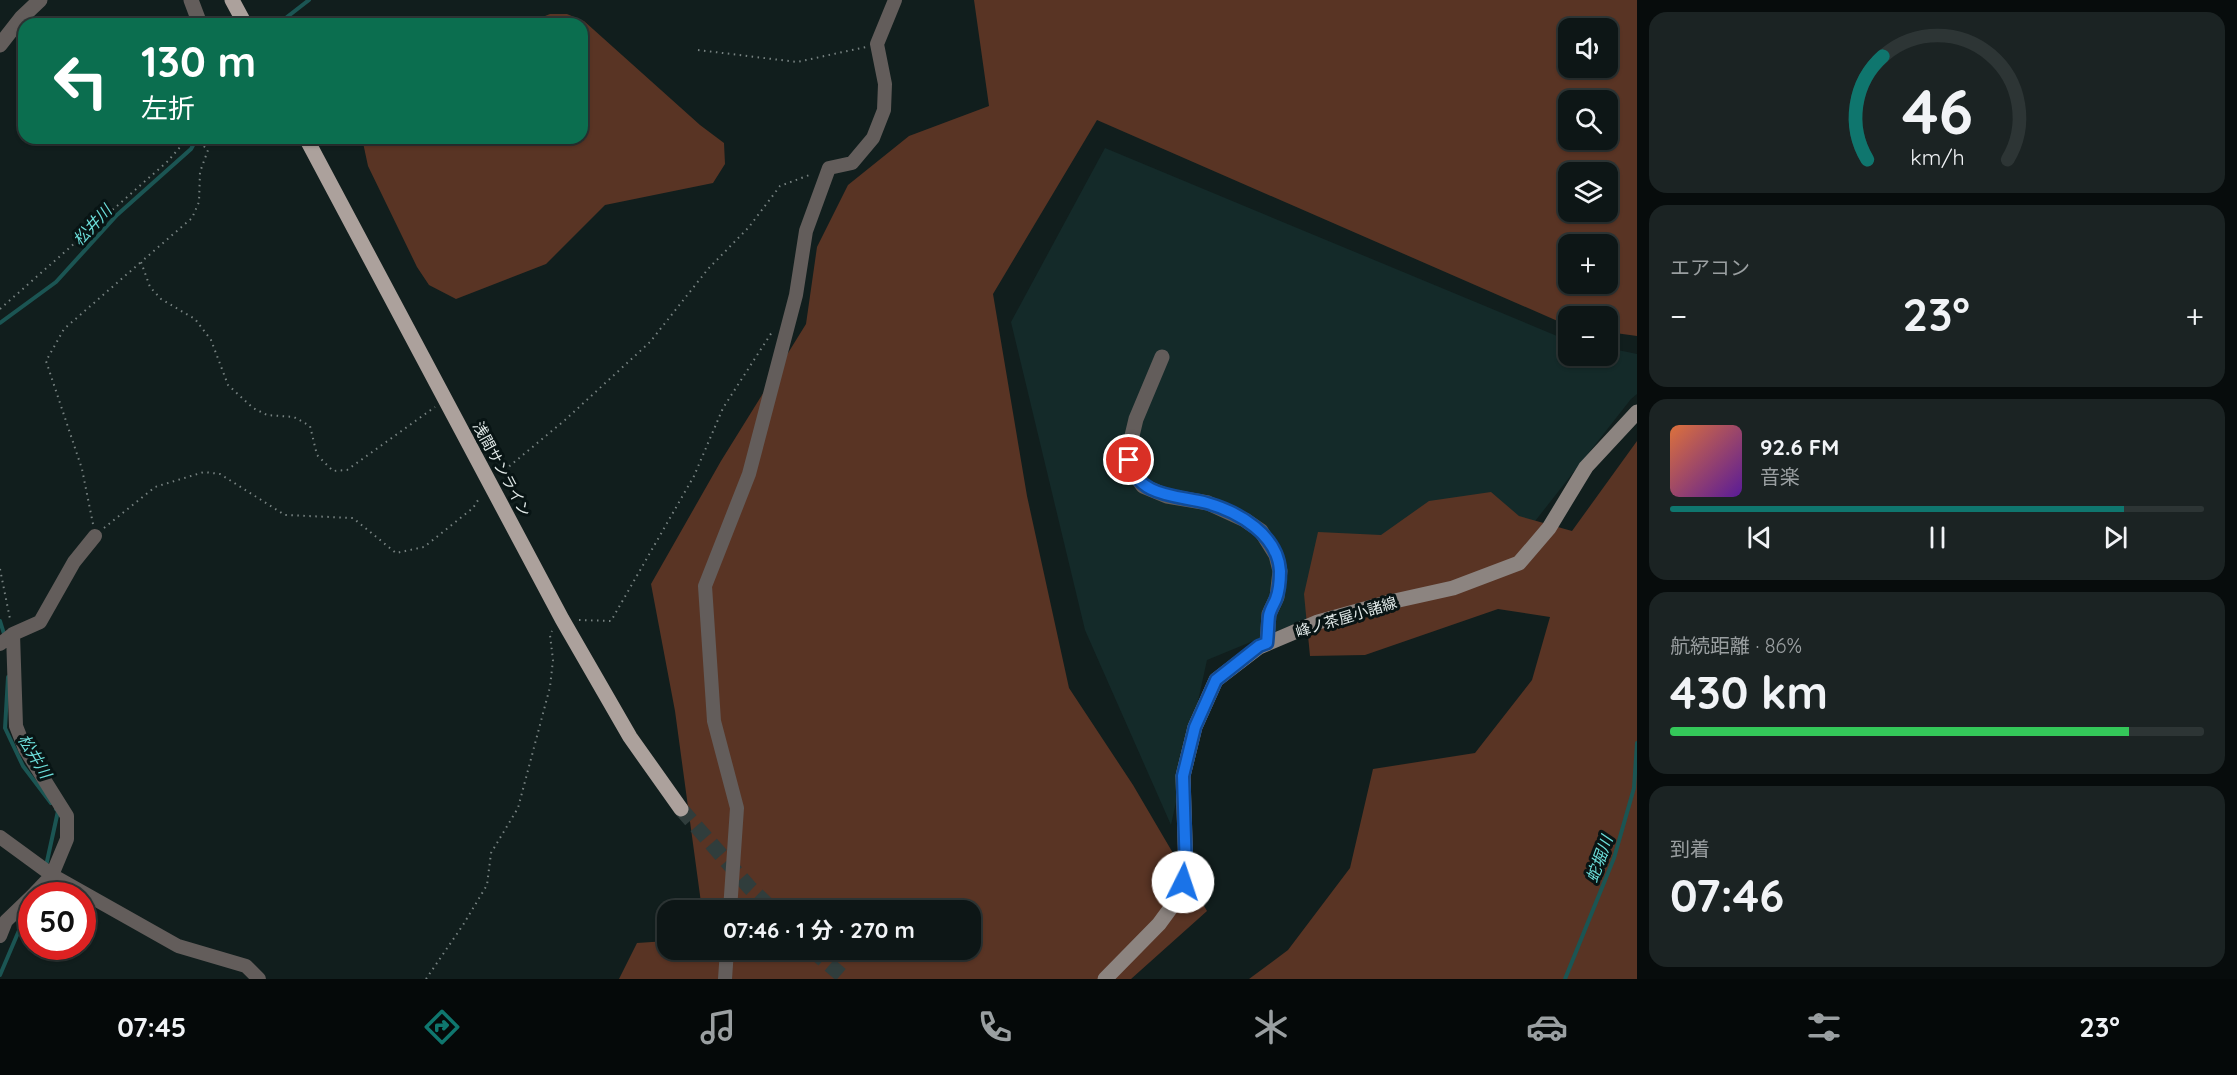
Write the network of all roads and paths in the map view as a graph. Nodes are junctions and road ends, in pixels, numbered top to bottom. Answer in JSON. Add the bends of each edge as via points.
{"nodes":[{"id":1,"x":40,"y":0,"type":"edge"},
{"id":2,"x":190,"y":0,"type":"edge"},
{"id":3,"x":232,"y":0,"type":"edge"},
{"id":4,"x":895,"y":0,"type":"edge"},
{"id":5,"x":23,"y":18,"type":"edge"},
{"id":6,"x":198,"y":18,"type":"edge"},
{"id":7,"x":242,"y":18,"type":"edge"},
{"id":8,"x":18,"y":23,"type":"edge"},
{"id":9,"x":3,"y":39,"type":"edge"},
{"id":10,"x":877,"y":44,"type":"junction"},
{"id":11,"x":698,"y":50,"type":"dead end"},
{"id":12,"x":183,"y":144,"type":"edge"},
{"id":13,"x":202,"y":144,"type":"edge"},
{"id":14,"x":309,"y":144,"type":"edge"},
{"id":15,"x":829,"y":168,"type":"junction"},
{"id":16,"x":141,"y":262,"type":"junction"},
{"id":17,"x":0,"y":309,"type":"edge"},
{"id":18,"x":772,"y":332,"type":"dead end"},
{"id":19,"x":1162,"y":357,"type":"dead end"},
{"id":20,"x":445,"y":400,"type":"junction"},
{"id":21,"x":1637,"y":412,"type":"edge"},
{"id":22,"x":489,"y":484,"type":"junction"},
{"id":23,"x":95,"y":536,"type":"junction"},
{"id":24,"x":0,"y":569,"type":"edge"},
{"id":25,"x":562,"y":619,"type":"junction"},
{"id":26,"x":13,"y":634,"type":"junction"},
{"id":27,"x":1267,"y":643,"type":"junction"},
{"id":28,"x":0,"y":644,"type":"edge"},
{"id":29,"x":681,"y":809,"type":"tunnel mouth"},
{"id":30,"x":0,"y":837,"type":"edge"},
{"id":31,"x":52,"y":875,"type":"junction"},
{"id":32,"x":45,"y":882,"type":"edge"},
{"id":33,"x":731,"y":900,"type":"edge"},
{"id":34,"x":18,"y":909,"type":"edge"},
{"id":35,"x":0,"y":936,"type":"edge"},
{"id":36,"x":726,"y":960,"type":"edge"},
{"id":37,"x":259,"y":979,"type":"edge"},
{"id":38,"x":426,"y":979,"type":"edge"},
{"id":39,"x":725,"y":979,"type":"edge"},
{"id":40,"x":1106,"y":979,"type":"edge"}],
"edges":[{"from":1,"to":5,"type":"street"},
{"from":2,"to":6,"type":"street"},
{"from":3,"to":7,"type":"main road"},
{"from":4,"to":10,"type":"street"},
{"from":8,"to":9,"type":"street"},
{"from":10,"to":11,"type":"path","via":[[797,62]]},
{"from":10,"to":15,"type":"street","via":[[885,84],[884,110],[873,138],[852,164]]},
{"from":12,"to":17,"type":"path"},
{"from":13,"to":16,"type":"path","via":[[208,150],[200,172],[199,202],[192,218]]},
{"from":14,"to":20,"type":"main road","name":"浅間サンライン"},
{"from":15,"to":22,"type":"path","via":[[780,186],[650,342]]},
{"from":15,"to":33,"type":"street","via":[[806,231],[796,295],[749,474],[705,586],[714,721],[737,808]]},
{"from":16,"to":20,"type":"path","via":[[150,286],[161,299],[195,319],[211,340],[228,386],[267,415],[294,417],[310,426],[317,455],[333,471],[347,470]]},
{"from":16,"to":23,"type":"path","via":[[64,329],[46,361],[82,469]]},
{"from":18,"to":25,"type":"path","via":[[723,408],[694,476],[611,621]]},
{"from":19,"to":27,"type":"street","via":[[1136,419],[1130,467],[1143,486],[1167,496],[1208,503],[1260,531],[1276,555],[1280,572],[1277,597],[1269,614]]},
{"from":20,"to":22,"type":"main road","name":"浅間サンライン"},
{"from":21,"to":27,"type":"main road","name":"峰ノ茶屋小諸線","via":[[1586,467],[1549,528],[1519,563],[1453,588],[1318,622]]},
{"from":22,"to":23,"type":"path","via":[[473,508],[424,547],[396,553],[353,518],[285,515],[220,474],[204,472],[155,487]]},
{"from":22,"to":25,"type":"main road","name":"浅間サンライン"},
{"from":23,"to":26,"type":"street","via":[[74,562],[40,622]]},
{"from":24,"to":26,"type":"path"},
{"from":25,"to":29,"type":"main road","name":"浅間サンライン","via":[[630,737]]},
{"from":25,"to":38,"type":"path","via":[[550,635],[550,687],[518,808],[491,853],[487,885]]},
{"from":26,"to":28,"type":"street"},
{"from":26,"to":31,"type":"street","via":[[16,726],[25,749],[68,816],[67,839]]},
{"from":27,"to":40,"type":"main road","name":"峰ノ茶屋小諸線","via":[[1216,680],[1195,727],[1183,776],[1186,871],[1181,894],[1159,924]]},
{"from":30,"to":31,"type":"street"},
{"from":31,"to":32,"type":"street"},
{"from":31,"to":37,"type":"street","via":[[178,945],[246,966]]},
{"from":34,"to":35,"type":"street","via":[[6,921]]},
{"from":36,"to":39,"type":"street"}]}
